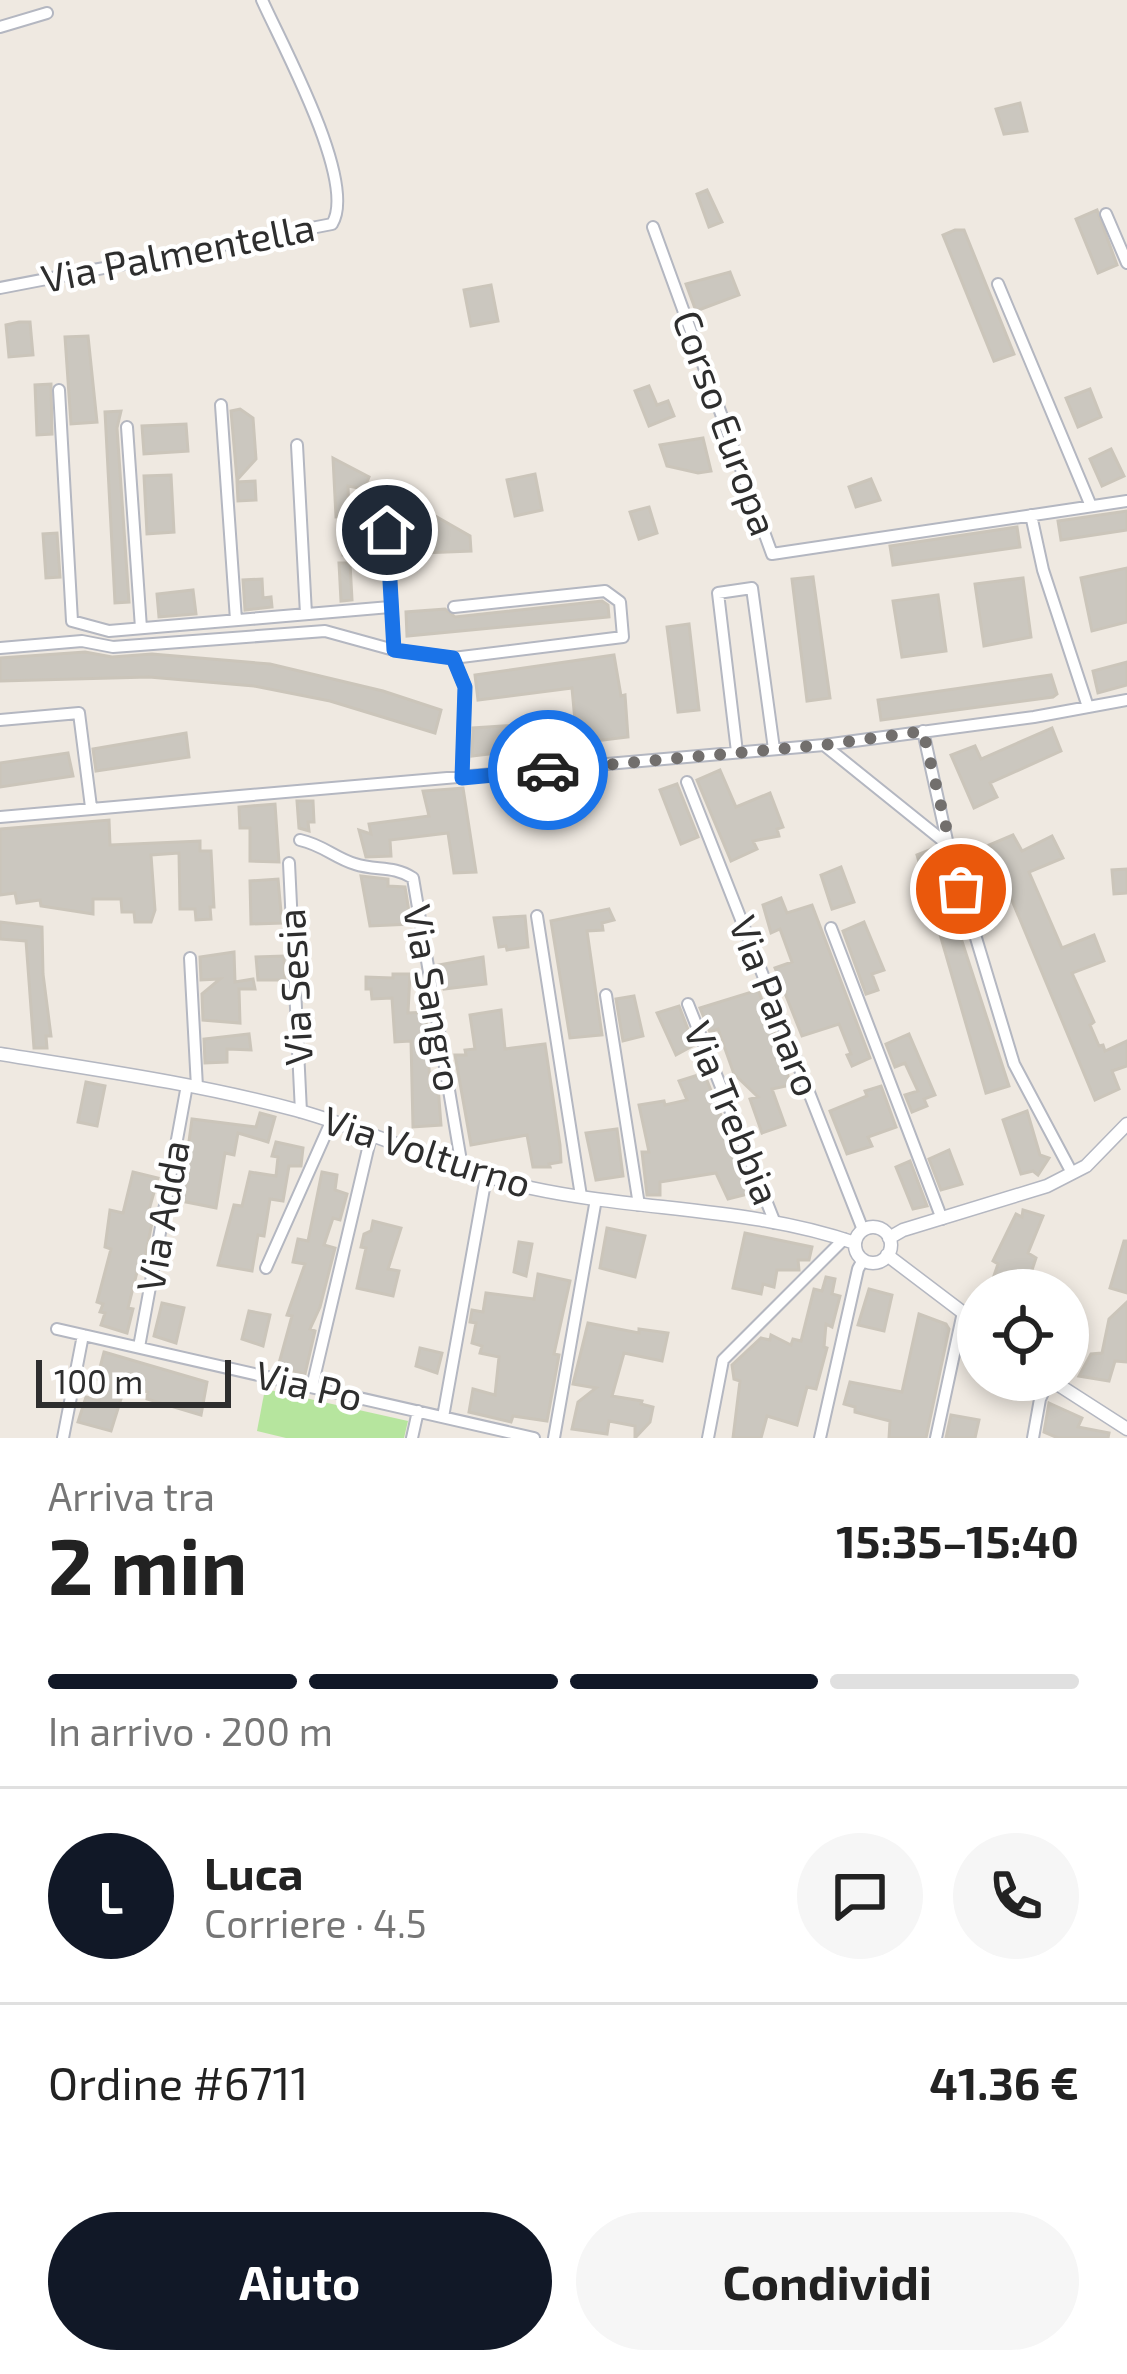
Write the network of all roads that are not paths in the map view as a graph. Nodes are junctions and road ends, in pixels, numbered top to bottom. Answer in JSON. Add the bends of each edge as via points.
{"nodes":[{"id":1,"x":262,"y":0,"type":"edge"},
{"id":2,"x":47,"y":13,"type":"dead end"},
{"id":3,"x":0,"y":27,"type":"edge"},
{"id":4,"x":1106,"y":214,"type":"dead end"},
{"id":5,"x":653,"y":227,"type":"dead end"},
{"id":6,"x":1127,"y":263,"type":"edge"},
{"id":7,"x":998,"y":284,"type":"dead end"},
{"id":8,"x":0,"y":287,"type":"edge"},
{"id":9,"x":59,"y":390,"type":"dead end"},
{"id":10,"x":221,"y":405,"type":"dead end"},
{"id":11,"x":128,"y":427,"type":"dead end"},
{"id":12,"x":297,"y":445,"type":"dead end"},
{"id":13,"x":385,"y":491,"type":"dead end"},
{"id":14,"x":1127,"y":500,"type":"edge"},
{"id":15,"x":1091,"y":506,"type":"junction"},
{"id":16,"x":1031,"y":515,"type":"junction"},
{"id":17,"x":454,"y":607,"type":"dead end"},
{"id":18,"x":390,"y":608,"type":"junction"},
{"id":19,"x":306,"y":614,"type":"junction"},
{"id":20,"x":236,"y":620,"type":"junction"},
{"id":21,"x":141,"y":628,"type":"junction"},
{"id":22,"x":0,"y":648,"type":"edge"},
{"id":23,"x":394,"y":650,"type":"junction"},
{"id":24,"x":453,"y":658,"type":"junction"},
{"id":25,"x":1127,"y":700,"type":"edge"},
{"id":26,"x":1088,"y":707,"type":"junction"},
{"id":27,"x":0,"y":720,"type":"edge"},
{"id":28,"x":923,"y":731,"type":"junction"},
{"id":29,"x":824,"y":745,"type":"junction"},
{"id":30,"x":774,"y":749,"type":"junction"},
{"id":31,"x":737,"y":752,"type":"junction"},
{"id":32,"x":462,"y":778,"type":"junction"},
{"id":33,"x":687,"y":782,"type":"dead end"},
{"id":34,"x":91,"y":807,"type":"junction"},
{"id":35,"x":0,"y":817,"type":"edge"},
{"id":36,"x":300,"y":840,"type":"dead end"},
{"id":37,"x":948,"y":845,"type":"junction"},
{"id":38,"x":289,"y":863,"type":"dead end"},
{"id":39,"x":537,"y":916,"type":"dead end"},
{"id":40,"x":831,"y":928,"type":"dead end"},
{"id":41,"x":190,"y":958,"type":"dead end"},
{"id":42,"x":606,"y":994,"type":"dead end"},
{"id":43,"x":688,"y":1004,"type":"dead end"},
{"id":44,"x":0,"y":1054,"type":"edge"},
{"id":45,"x":192,"y":1086,"type":"junction"},
{"id":46,"x":302,"y":1112,"type":"junction"},
{"id":47,"x":331,"y":1122,"type":"junction"},
{"id":48,"x":1127,"y":1124,"type":"edge"},
{"id":49,"x":370,"y":1136,"type":"junction"},
{"id":50,"x":462,"y":1167,"type":"junction"},
{"id":51,"x":1072,"y":1173,"type":"junction"},
{"id":52,"x":486,"y":1177,"type":"junction"},
{"id":53,"x":588,"y":1198,"type":"junction"},
{"id":54,"x":639,"y":1205,"type":"junction"},
{"id":55,"x":941,"y":1219,"type":"junction"},
{"id":56,"x":776,"y":1223,"type":"junction"},
{"id":57,"x":854,"y":1237,"type":"junction"},
{"id":58,"x":889,"y":1238,"type":"junction"},
{"id":59,"x":887,"y":1255,"type":"junction"},
{"id":60,"x":863,"y":1260,"type":"junction"},
{"id":61,"x":266,"y":1268,"type":"dead end"},
{"id":62,"x":957,"y":1308,"type":"edge"},
{"id":63,"x":57,"y":1329,"type":"dead end"},
{"id":64,"x":83,"y":1335,"type":"junction"},
{"id":65,"x":957,"y":1340,"type":"edge"},
{"id":66,"x":139,"y":1347,"type":"junction"},
{"id":67,"x":312,"y":1387,"type":"junction"},
{"id":68,"x":1040,"y":1401,"type":"edge"},
{"id":69,"x":1080,"y":1401,"type":"edge"},
{"id":70,"x":418,"y":1411,"type":"junction"},
{"id":71,"x":443,"y":1417,"type":"junction"},
{"id":72,"x":1123,"y":1431,"type":"edge"},
{"id":73,"x":529,"y":1437,"type":"edge"},
{"id":74,"x":63,"y":1438,"type":"edge"},
{"id":75,"x":412,"y":1438,"type":"edge"},
{"id":76,"x":554,"y":1438,"type":"edge"},
{"id":77,"x":709,"y":1438,"type":"edge"},
{"id":78,"x":820,"y":1438,"type":"edge"},
{"id":79,"x":936,"y":1438,"type":"edge"},
{"id":80,"x":1033,"y":1438,"type":"edge"}],
"edges":[{"from":1,"to":8,"type":"street","name":"Via Palmentella","via":[[330,158],[340,206],[332,224]]},
{"from":2,"to":3,"type":"street"},
{"from":4,"to":6,"type":"street"},
{"from":5,"to":16,"type":"street","name":"Corso Europa","via":[[772,554]]},
{"from":7,"to":15,"type":"street"},
{"from":9,"to":21,"type":"street","via":[[72,621],[109,631]]},
{"from":10,"to":20,"type":"street"},
{"from":11,"to":21,"type":"street"},
{"from":12,"to":19,"type":"street"},
{"from":13,"to":18,"type":"street"},
{"from":14,"to":15,"type":"street","name":"Corso Europa"},
{"from":15,"to":16,"type":"street","name":"Corso Europa"},
{"from":16,"to":26,"type":"street"},
{"from":17,"to":24,"type":"street","via":[[605,591],[620,602],[623,637]]},
{"from":18,"to":19,"type":"street"},
{"from":18,"to":23,"type":"street"},
{"from":19,"to":20,"type":"street"},
{"from":20,"to":21,"type":"street"},
{"from":22,"to":23,"type":"street","via":[[326,631]]},
{"from":23,"to":24,"type":"street"},
{"from":24,"to":32,"type":"street","via":[[465,687]]},
{"from":25,"to":26,"type":"street"},
{"from":26,"to":28,"type":"street"},
{"from":27,"to":34,"type":"street","via":[[79,713]]},
{"from":28,"to":29,"type":"street"},
{"from":28,"to":37,"type":"street"},
{"from":29,"to":30,"type":"street"},
{"from":29,"to":37,"type":"street"},
{"from":30,"to":31,"type":"street"},
{"from":30,"to":31,"type":"street","via":[[752,588],[718,593]]},
{"from":31,"to":32,"type":"street"},
{"from":32,"to":34,"type":"street"},
{"from":33,"to":57,"type":"street","name":"Via Panaro"},
{"from":34,"to":35,"type":"street"},
{"from":36,"to":50,"type":"street","name":"Via Sangro","via":[[413,878]]},
{"from":37,"to":51,"type":"street","via":[[1014,1064]]},
{"from":38,"to":46,"type":"street","name":"Via Sesia"},
{"from":39,"to":53,"type":"street"},
{"from":40,"to":55,"type":"street"},
{"from":41,"to":45,"type":"street","name":"Via Adda"},
{"from":42,"to":54,"type":"street"},
{"from":43,"to":56,"type":"street","name":"Via Trebbia"},
{"from":44,"to":45,"type":"street","name":"Via Volturno"},
{"from":45,"to":46,"type":"street","name":"Via Volturno"},
{"from":45,"to":66,"type":"street","name":"Via Adda"},
{"from":46,"to":47,"type":"street","name":"Via Volturno"},
{"from":47,"to":49,"type":"street","name":"Via Volturno"},
{"from":47,"to":61,"type":"street"},
{"from":48,"to":51,"type":"street"},
{"from":49,"to":50,"type":"street","name":"Via Volturno"},
{"from":49,"to":67,"type":"street"},
{"from":50,"to":52,"type":"street","name":"Via Volturno"},
{"from":51,"to":55,"type":"street"},
{"from":52,"to":53,"type":"street","name":"Via Volturno"},
{"from":52,"to":71,"type":"street"},
{"from":53,"to":54,"type":"street","name":"Via Volturno"},
{"from":53,"to":76,"type":"street"},
{"from":54,"to":56,"type":"street","name":"Via Volturno"},
{"from":55,"to":58,"type":"street"},
{"from":56,"to":57,"type":"street","name":"Via Volturno"},
{"from":57,"to":58,"type":"street","via":[[875,1228]]},
{"from":57,"to":60,"type":"street"},
{"from":57,"to":77,"type":"street","via":[[723,1360]]},
{"from":58,"to":59,"type":"street"},
{"from":59,"to":60,"type":"street"},
{"from":59,"to":62,"type":"street"},
{"from":60,"to":78,"type":"street"},
{"from":63,"to":64,"type":"street","name":"Via Po"},
{"from":64,"to":66,"type":"street","name":"Via Po"},
{"from":64,"to":74,"type":"street"},
{"from":65,"to":79,"type":"street"},
{"from":66,"to":67,"type":"street","name":"Via Po"},
{"from":67,"to":70,"type":"street","name":"Via Po"},
{"from":68,"to":80,"type":"street"},
{"from":69,"to":72,"type":"street"},
{"from":70,"to":71,"type":"street","name":"Via Po"},
{"from":70,"to":75,"type":"street"},
{"from":71,"to":73,"type":"street","name":"Via Po"}]}
